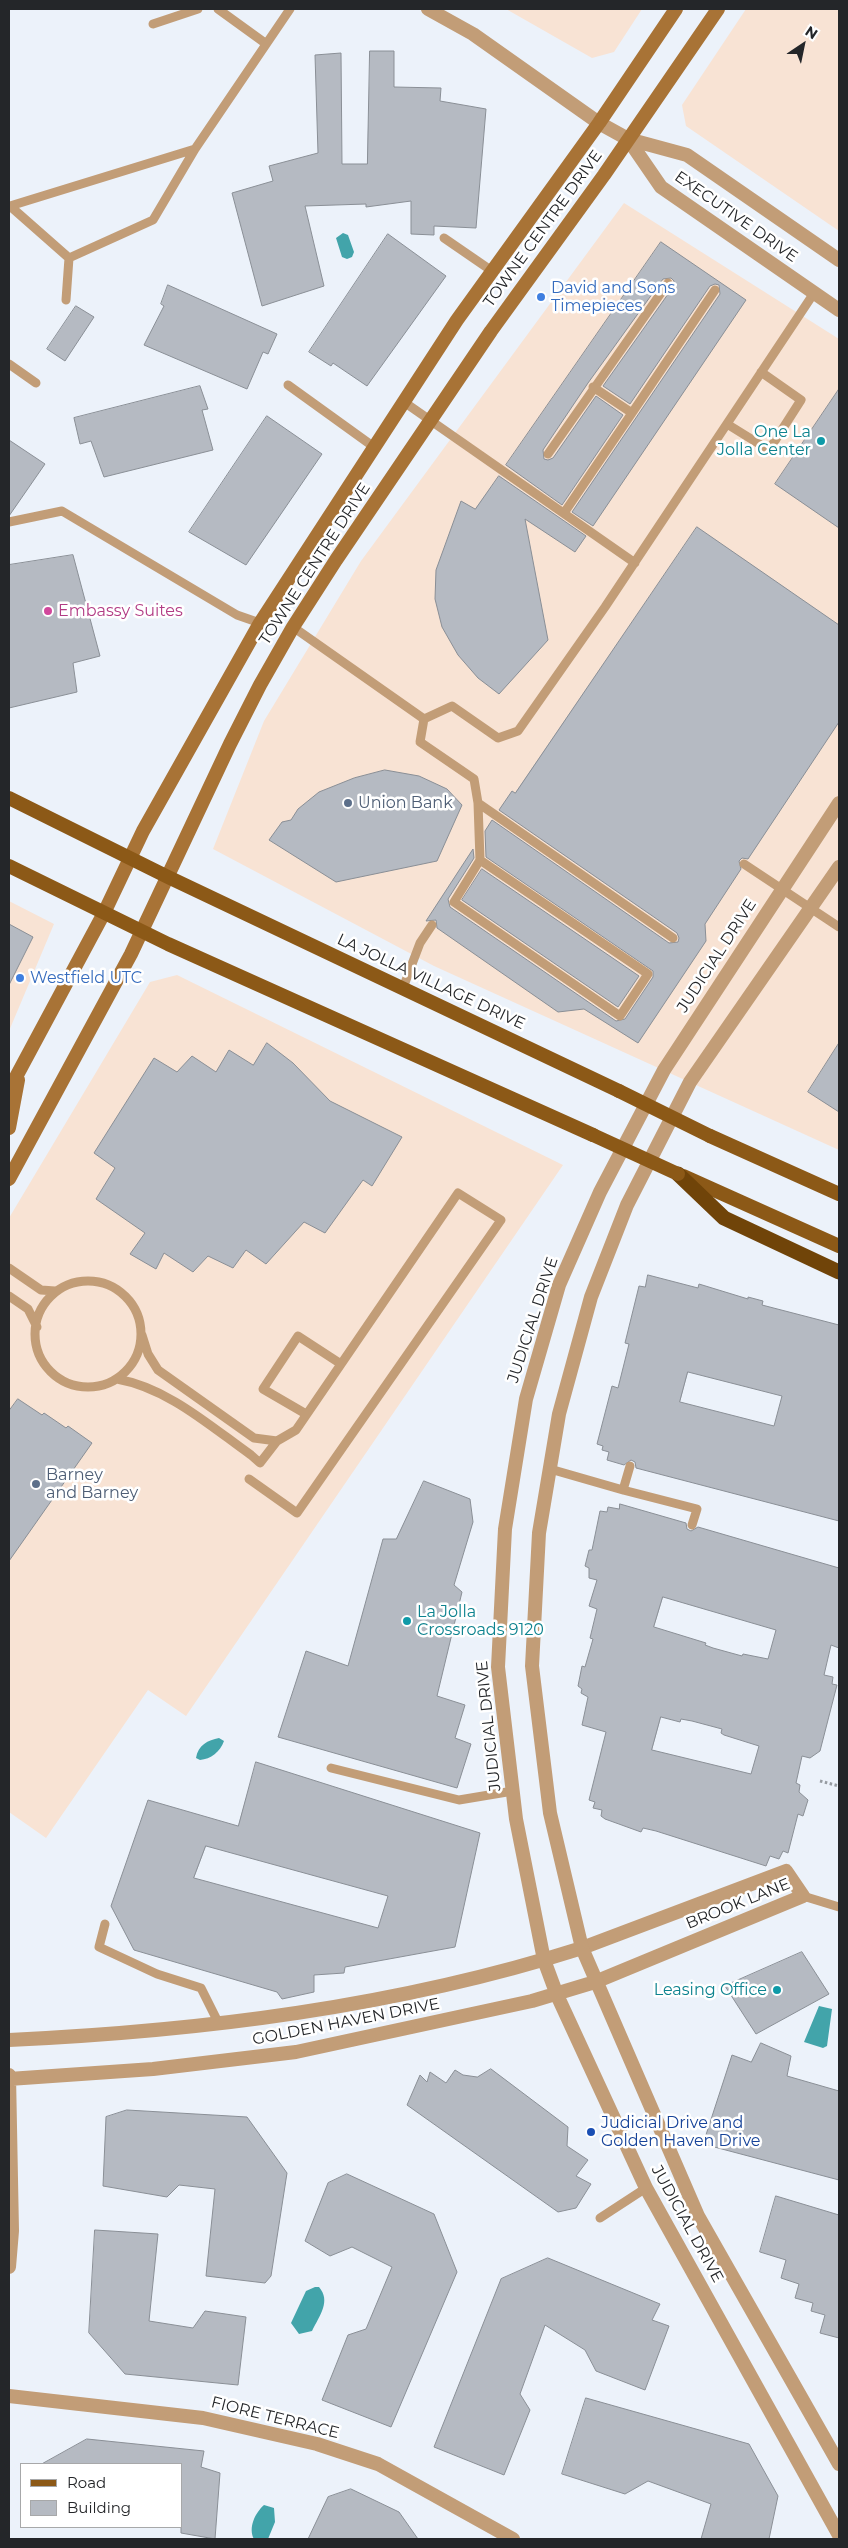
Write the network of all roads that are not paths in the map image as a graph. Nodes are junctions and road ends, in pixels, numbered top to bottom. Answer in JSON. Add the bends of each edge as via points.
{"nodes":[{"id":1,"x":198,"y":9,"type":"edge"},
{"id":2,"x":218,"y":9,"type":"edge"},
{"id":3,"x":290,"y":9,"type":"edge"},
{"id":4,"x":428,"y":9,"type":"edge"},
{"id":5,"x":676,"y":9,"type":"edge"},
{"id":6,"x":718,"y":9,"type":"edge"},
{"id":7,"x":153,"y":24,"type":"dead end"},
{"id":8,"x":265,"y":43,"type":"junction"},
{"id":9,"x":599,"y":123,"type":"junction"},
{"id":10,"x":628,"y":139,"type":"junction"},
{"id":11,"x":195,"y":150,"type":"junction"},
{"id":12,"x":444,"y":238,"type":"dead end"},
{"id":13,"x":69,"y":258,"type":"junction"},
{"id":14,"x":839,"y":260,"type":"edge"},
{"id":15,"x":492,"y":271,"type":"junction"},
{"id":16,"x":668,"y":283,"type":"dead end"},
{"id":17,"x":715,"y":290,"type":"dead end"},
{"id":18,"x":814,"y":293,"type":"junction"},
{"id":19,"x":66,"y":300,"type":"dead end"},
{"id":20,"x":839,"y":310,"type":"edge"},
{"id":21,"x":9,"y":364,"type":"edge"},
{"id":22,"x":761,"y":372,"type":"junction"},
{"id":23,"x":36,"y":383,"type":"dead end"},
{"id":24,"x":288,"y":385,"type":"dead end"},
{"id":25,"x":593,"y":387,"type":"junction"},
{"id":26,"x":404,"y":402,"type":"junction"},
{"id":27,"x":632,"y":413,"type":"junction"},
{"id":28,"x":431,"y":420,"type":"junction"},
{"id":29,"x":727,"y":424,"type":"junction"},
{"id":30,"x":374,"y":447,"type":"junction"},
{"id":31,"x":548,"y":454,"type":"dead end"},
{"id":32,"x":564,"y":513,"type":"junction"},
{"id":33,"x":9,"y":522,"type":"edge"},
{"id":34,"x":635,"y":562,"type":"junction"},
{"id":35,"x":260,"y":623,"type":"junction"},
{"id":36,"x":293,"y":627,"type":"junction"},
{"id":37,"x":424,"y":719,"type":"junction"},
{"id":38,"x":9,"y":798,"type":"edge"},
{"id":39,"x":478,"y":803,"type":"junction"},
{"id":40,"x":839,"y":803,"type":"edge"},
{"id":41,"x":130,"y":858,"type":"junction"},
{"id":42,"x":480,"y":860,"type":"junction"},
{"id":43,"x":744,"y":864,"type":"dead end"},
{"id":44,"x":9,"y":866,"type":"edge"},
{"id":45,"x":839,"y":867,"type":"edge"},
{"id":46,"x":168,"y":877,"type":"junction"},
{"id":47,"x":782,"y":889,"type":"junction"},
{"id":48,"x":811,"y":908,"type":"junction"},
{"id":49,"x":104,"y":913,"type":"junction"},
{"id":50,"x":432,"y":925,"type":"dead end"},
{"id":51,"x":839,"y":927,"type":"edge"},
{"id":52,"x":142,"y":931,"type":"junction"},
{"id":53,"x":673,"y":938,"type":"dead end"},
{"id":54,"x":402,"y":988,"type":"junction"},
{"id":55,"x":20,"y":1070,"type":"junction"},
{"id":56,"x":9,"y":1090,"type":"edge"},
{"id":57,"x":9,"y":1128,"type":"edge"},
{"id":58,"x":678,"y":1174,"type":"junction"},
{"id":59,"x":9,"y":1179,"type":"edge"},
{"id":60,"x":839,"y":1194,"type":"edge"},
{"id":61,"x":839,"y":1246,"type":"edge"},
{"id":62,"x":9,"y":1268,"type":"edge"},
{"id":63,"x":839,"y":1272,"type":"edge"},
{"id":64,"x":55,"y":1291,"type":"junction"},
{"id":65,"x":9,"y":1296,"type":"edge"},
{"id":66,"x":37,"y":1327,"type":"junction"},
{"id":67,"x":142,"y":1334,"type":"junction"},
{"id":68,"x":341,"y":1364,"type":"junction"},
{"id":69,"x":117,"y":1379,"type":"junction"},
{"id":70,"x":306,"y":1414,"type":"junction"},
{"id":71,"x":277,"y":1441,"type":"junction"},
{"id":72,"x":630,"y":1466,"type":"dead end"},
{"id":73,"x":550,"y":1469,"type":"junction"},
{"id":74,"x":249,"y":1479,"type":"dead end"},
{"id":75,"x":623,"y":1490,"type":"junction"},
{"id":76,"x":692,"y":1525,"type":"dead end"},
{"id":77,"x":331,"y":1768,"type":"dead end"},
{"id":78,"x":512,"y":1791,"type":"junction"},
{"id":79,"x":803,"y":1896,"type":"junction"},
{"id":80,"x":839,"y":1907,"type":"edge"},
{"id":81,"x":105,"y":1924,"type":"dead end"},
{"id":82,"x":582,"y":1948,"type":"junction"},
{"id":83,"x":544,"y":1960,"type":"junction"},
{"id":84,"x":595,"y":1982,"type":"junction"},
{"id":85,"x":558,"y":1995,"type":"junction"},
{"id":86,"x":219,"y":2024,"type":"junction"},
{"id":87,"x":9,"y":2040,"type":"edge"},
{"id":88,"x":9,"y":2075,"type":"edge"},
{"id":89,"x":9,"y":2079,"type":"edge"},
{"id":90,"x":646,"y":2188,"type":"junction"},
{"id":91,"x":600,"y":2218,"type":"dead end"},
{"id":92,"x":9,"y":2267,"type":"edge"},
{"id":93,"x":9,"y":2396,"type":"edge"},
{"id":94,"x":839,"y":2464,"type":"edge"},
{"id":95,"x":839,"y":2535,"type":"edge"},
{"id":96,"x":513,"y":2539,"type":"edge"}],
"edges":[{"from":1,"to":7,"type":"lane"},
{"from":2,"to":8,"type":"lane"},
{"from":3,"to":8,"type":"lane"},
{"from":4,"to":9,"type":"street","name":"EXECUTIVE DRIVE","via":[[473,34]]},
{"from":5,"to":9,"type":"main road","name":"TOWNE CENTRE DRIVE"},
{"from":6,"to":10,"type":"main road","name":"TOWNE CENTRE DRIVE"},
{"from":8,"to":11,"type":"lane"},
{"from":9,"to":10,"type":"street","name":"EXECUTIVE DRIVE"},
{"from":9,"to":15,"type":"main road","name":"TOWNE CENTRE DRIVE"},
{"from":10,"to":14,"type":"street","name":"EXECUTIVE DRIVE","via":[[687,155]]},
{"from":10,"to":18,"type":"street","name":"EXECUTIVE DRIVE","via":[[661,187]]},
{"from":10,"to":28,"type":"main road","name":"TOWNE CENTRE DRIVE"},
{"from":11,"to":13,"type":"lane","via":[[152,220]]},
{"from":11,"to":13,"type":"lane","via":[[10,206]]},
{"from":12,"to":15,"type":"lane"},
{"from":13,"to":19,"type":"lane"},
{"from":15,"to":26,"type":"main road","name":"TOWNE CENTRE DRIVE"},
{"from":16,"to":25,"type":"lane"},
{"from":17,"to":27,"type":"lane"},
{"from":18,"to":20,"type":"street","name":"EXECUTIVE DRIVE"},
{"from":18,"to":22,"type":"lane"},
{"from":21,"to":23,"type":"lane"},
{"from":22,"to":29,"type":"lane"},
{"from":22,"to":29,"type":"lane","via":[[801,400],[769,450]]},
{"from":24,"to":30,"type":"lane"},
{"from":25,"to":27,"type":"lane"},
{"from":25,"to":31,"type":"lane"},
{"from":26,"to":28,"type":"lane"},
{"from":26,"to":30,"type":"main road","name":"TOWNE CENTRE DRIVE"},
{"from":27,"to":32,"type":"lane"},
{"from":28,"to":32,"type":"lane"},
{"from":28,"to":36,"type":"main road","name":"TOWNE CENTRE DRIVE"},
{"from":29,"to":34,"type":"lane"},
{"from":30,"to":35,"type":"main road","name":"TOWNE CENTRE DRIVE"},
{"from":32,"to":34,"type":"lane"},
{"from":33,"to":35,"type":"lane","via":[[62,511],[238,615]]},
{"from":34,"to":37,"type":"lane","via":[[518,731],[498,738],[452,706]]},
{"from":35,"to":41,"type":"main road","name":"TOWNE CENTRE DRIVE"},
{"from":36,"to":37,"type":"lane"},
{"from":36,"to":46,"type":"main road","name":"TOWNE CENTRE DRIVE","via":[[260,685]]},
{"from":37,"to":39,"type":"lane","via":[[420,742],[474,779]]},
{"from":38,"to":41,"type":"main road","name":"LA JOLLA VILLAGE DRIVE"},
{"from":39,"to":42,"type":"lane"},
{"from":39,"to":53,"type":"lane"},
{"from":40,"to":47,"type":"street","name":"JUDICIAL DRIVE"},
{"from":41,"to":46,"type":"main road","name":"LA JOLLA VILLAGE DRIVE"},
{"from":41,"to":49,"type":"main road","name":"TOWNE CENTRE DRIVE"},
{"from":42,"to":42,"type":"lane","via":[[454,902],[620,1016],[648,974]]},
{"from":43,"to":47,"type":"lane"},
{"from":44,"to":49,"type":"main road"},
{"from":45,"to":48,"type":"street","name":"JUDICIAL DRIVE"},
{"from":46,"to":52,"type":"main road","name":"TOWNE CENTRE DRIVE"},
{"from":46,"to":54,"type":"main road","name":"LA JOLLA VILLAGE DRIVE"},
{"from":47,"to":48,"type":"lane"},
{"from":47,"to":78,"type":"street","name":"JUDICIAL DRIVE","via":[[664,1070],[600,1192],[559,1285],[526,1399],[505,1529],[498,1668]]},
{"from":48,"to":51,"type":"lane"},
{"from":48,"to":73,"type":"street","name":"JUDICIAL DRIVE","via":[[690,1082],[626,1205],[591,1297],[560,1414]]},
{"from":49,"to":52,"type":"main road"},
{"from":49,"to":55,"type":"main road","name":"TOWNE CENTRE DRIVE"},
{"from":50,"to":54,"type":"lane","via":[[420,943]]},
{"from":52,"to":58,"type":"main road","bridge":true},
{"from":52,"to":59,"type":"main road","name":"TOWNE CENTRE DRIVE"},
{"from":54,"to":60,"type":"main road","name":"LA JOLLA VILLAGE DRIVE","bridge":true,"via":[[710,1136]]},
{"from":55,"to":56,"type":"main road","name":"TOWNE CENTRE DRIVE"},
{"from":55,"to":57,"type":"main road"},
{"from":58,"to":61,"type":"main road"},
{"from":58,"to":63,"type":"highway","via":[[724,1218]]},
{"from":62,"to":64,"type":"lane","via":[[41,1290]]},
{"from":64,"to":66,"type":"lane","via":[[43,1305]]},
{"from":64,"to":67,"type":"lane","via":[[84,1280],[101,1282],[122,1292],[136,1309]]},
{"from":65,"to":66,"type":"lane","via":[[28,1309]]},
{"from":66,"to":69,"type":"lane","via":[[34,1335],[38,1352],[47,1368],[61,1381],[80,1387],[100,1386]]},
{"from":67,"to":69,"type":"lane","via":[[132,1366]]},
{"from":67,"to":71,"type":"lane","via":[[148,1354],[158,1370],[254,1438]]},
{"from":68,"to":70,"type":"lane"},
{"from":68,"to":70,"type":"lane","via":[[298,1336],[263,1389]]},
{"from":68,"to":74,"type":"lane","via":[[458,1193],[501,1220],[297,1512]]},
{"from":69,"to":71,"type":"lane","via":[[135,1382],[163,1394],[260,1463]]},
{"from":70,"to":71,"type":"lane","via":[[296,1430]]},
{"from":72,"to":75,"type":"lane"},
{"from":73,"to":75,"type":"lane"},
{"from":73,"to":82,"type":"street","name":"JUDICIAL DRIVE","via":[[539,1533],[532,1666],[550,1813]]},
{"from":75,"to":76,"type":"lane","via":[[698,1509]]},
{"from":77,"to":78,"type":"lane","via":[[460,1800]]},
{"from":78,"to":83,"type":"street","name":"JUDICIAL DRIVE"},
{"from":79,"to":80,"type":"lane"},
{"from":79,"to":82,"type":"street","name":"BROOK LANE","via":[[786,1871]]},
{"from":79,"to":84,"type":"street","name":"BROOK LANE"},
{"from":81,"to":86,"type":"lane","via":[[99,1947],[158,1974],[201,1988]]},
{"from":82,"to":83,"type":"street","name":"GOLDEN HAVEN DRIVE"},
{"from":82,"to":84,"type":"street","name":"JUDICIAL DRIVE"},
{"from":83,"to":85,"type":"street","name":"JUDICIAL DRIVE"},
{"from":83,"to":86,"type":"street","name":"GOLDEN HAVEN DRIVE","via":[[418,1992],[299,2014]]},
{"from":84,"to":85,"type":"street","name":"GOLDEN HAVEN DRIVE"},
{"from":84,"to":94,"type":"street","name":"JUDICIAL DRIVE","via":[[698,2216]]},
{"from":85,"to":89,"type":"street","name":"GOLDEN HAVEN DRIVE","via":[[296,2052],[153,2069]]},
{"from":85,"to":90,"type":"street","name":"JUDICIAL DRIVE"},
{"from":86,"to":87,"type":"street","name":"GOLDEN HAVEN DRIVE","via":[[148,2032]]},
{"from":88,"to":89,"type":"street"},
{"from":89,"to":92,"type":"street","via":[[12,2231]]},
{"from":90,"to":91,"type":"lane"},
{"from":90,"to":95,"type":"street","name":"JUDICIAL DRIVE"},
{"from":93,"to":96,"type":"street","name":"FIORE TERRACE","via":[[203,2418],[316,2444],[378,2464]]}]}
